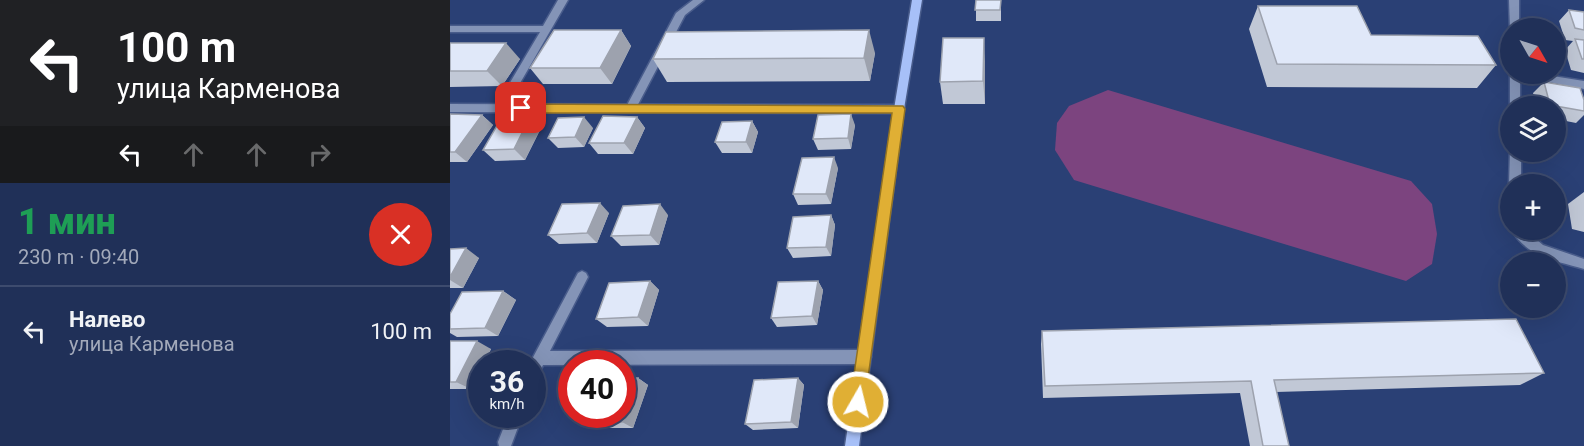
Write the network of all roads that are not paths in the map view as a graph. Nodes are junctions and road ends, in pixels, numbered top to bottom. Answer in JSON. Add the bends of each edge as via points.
{"nodes":[{"id":1,"x":563,"y":0,"type":"edge"},
{"id":2,"x":699,"y":0,"type":"edge"},
{"id":3,"x":917,"y":0,"type":"edge"},
{"id":4,"x":1514,"y":0,"type":"edge"},
{"id":5,"x":1515,"y":18,"type":"edge"},
{"id":6,"x":450,"y":29,"type":"edge"},
{"id":7,"x":546,"y":29,"type":"junction"},
{"id":8,"x":1566,"y":82,"type":"edge"},
{"id":9,"x":1584,"y":85,"type":"edge"},
{"id":10,"x":450,"y":108,"type":"edge"},
{"id":11,"x":500,"y":108,"type":"junction"},
{"id":12,"x":630,"y":109,"type":"junction"},
{"id":13,"x":899,"y":109,"type":"junction"},
{"id":14,"x":1524,"y":240,"type":"edge"},
{"id":15,"x":1584,"y":264,"type":"edge"},
{"id":16,"x":582,"y":277,"type":"dead end"},
{"id":17,"x":542,"y":350,"type":"edge"},
{"id":18,"x":864,"y":357,"type":"junction"},
{"id":19,"x":546,"y":358,"type":"edge"},
{"id":20,"x":510,"y":428,"type":"edge"},
{"id":21,"x":505,"y":442,"type":"dead end"},
{"id":22,"x":852,"y":446,"type":"edge"}],
"edges":[{"from":1,"to":7,"type":"street"},
{"from":2,"to":12,"type":"street","via":[[681,13]]},
{"from":3,"to":13,"type":"street"},
{"from":4,"to":5,"type":"street"},
{"from":6,"to":7,"type":"street"},
{"from":7,"to":11,"type":"street"},
{"from":8,"to":9,"type":"street"},
{"from":10,"to":11,"type":"street"},
{"from":11,"to":12,"type":"street"},
{"from":12,"to":13,"type":"street"},
{"from":13,"to":18,"type":"street"},
{"from":14,"to":15,"type":"street","via":[[1538,250]]},
{"from":16,"to":17,"type":"street"},
{"from":18,"to":19,"type":"street"},
{"from":18,"to":22,"type":"street"},
{"from":20,"to":21,"type":"street"}]}
